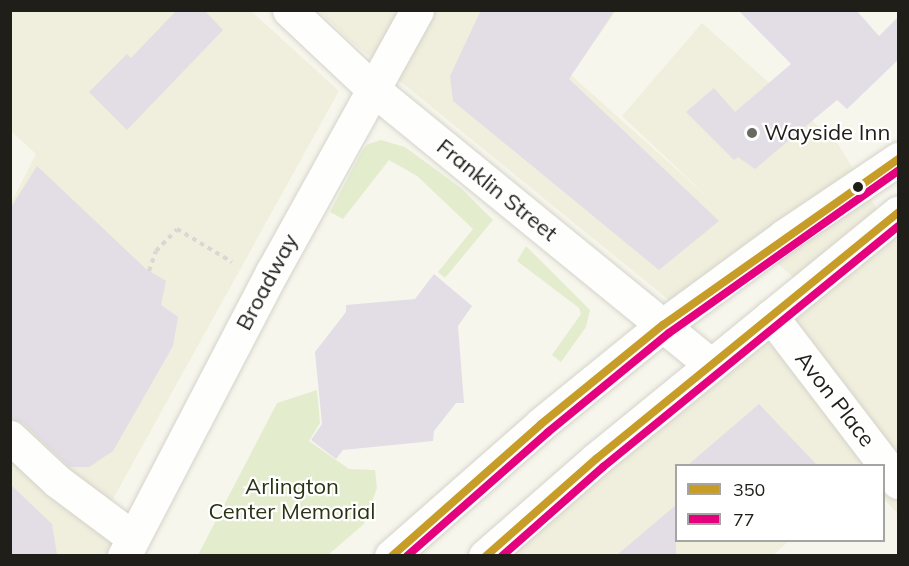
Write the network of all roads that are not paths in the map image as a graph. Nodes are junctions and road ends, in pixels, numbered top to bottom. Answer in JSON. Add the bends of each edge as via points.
{"nodes":[{"id":1,"x":289,"y":10,"type":"edge"},
{"id":2,"x":417,"y":10,"type":"edge"},
{"id":3,"x":374,"y":90,"type":"junction"},
{"id":4,"x":898,"y":159,"type":"edge"},
{"id":5,"x":898,"y":213,"type":"edge"},
{"id":6,"x":771,"y":316,"type":"junction"},
{"id":7,"x":663,"y":325,"type":"junction"},
{"id":8,"x":711,"y":364,"type":"junction"},
{"id":9,"x":10,"y":437,"type":"edge"},
{"id":10,"x":884,"y":464,"type":"edge"},
{"id":11,"x":885,"y":465,"type":"edge"},
{"id":12,"x":898,"y":482,"type":"edge"},
{"id":13,"x":128,"y":546,"type":"edge"},
{"id":14,"x":391,"y":555,"type":"edge"},
{"id":15,"x":485,"y":555,"type":"edge"}],
"edges":[{"from":1,"to":3,"type":"main road","name":"Franklin Street"},
{"from":2,"to":3,"type":"main road","name":"Broadway"},
{"from":3,"to":7,"type":"main road","name":"Franklin Street"},
{"from":3,"to":13,"type":"main road","name":"Broadway"},
{"from":4,"to":7,"type":"main road"},
{"from":5,"to":6,"type":"main road"},
{"from":6,"to":8,"type":"main road"},
{"from":6,"to":10,"type":"main road","name":"Avon Place"},
{"from":7,"to":8,"type":"main road","name":"Franklin Street"},
{"from":7,"to":14,"type":"main road","via":[[541,424]]},
{"from":8,"to":15,"type":"main road"},
{"from":9,"to":13,"type":"main road"},
{"from":11,"to":12,"type":"main road","name":"Avon Place"}]}
